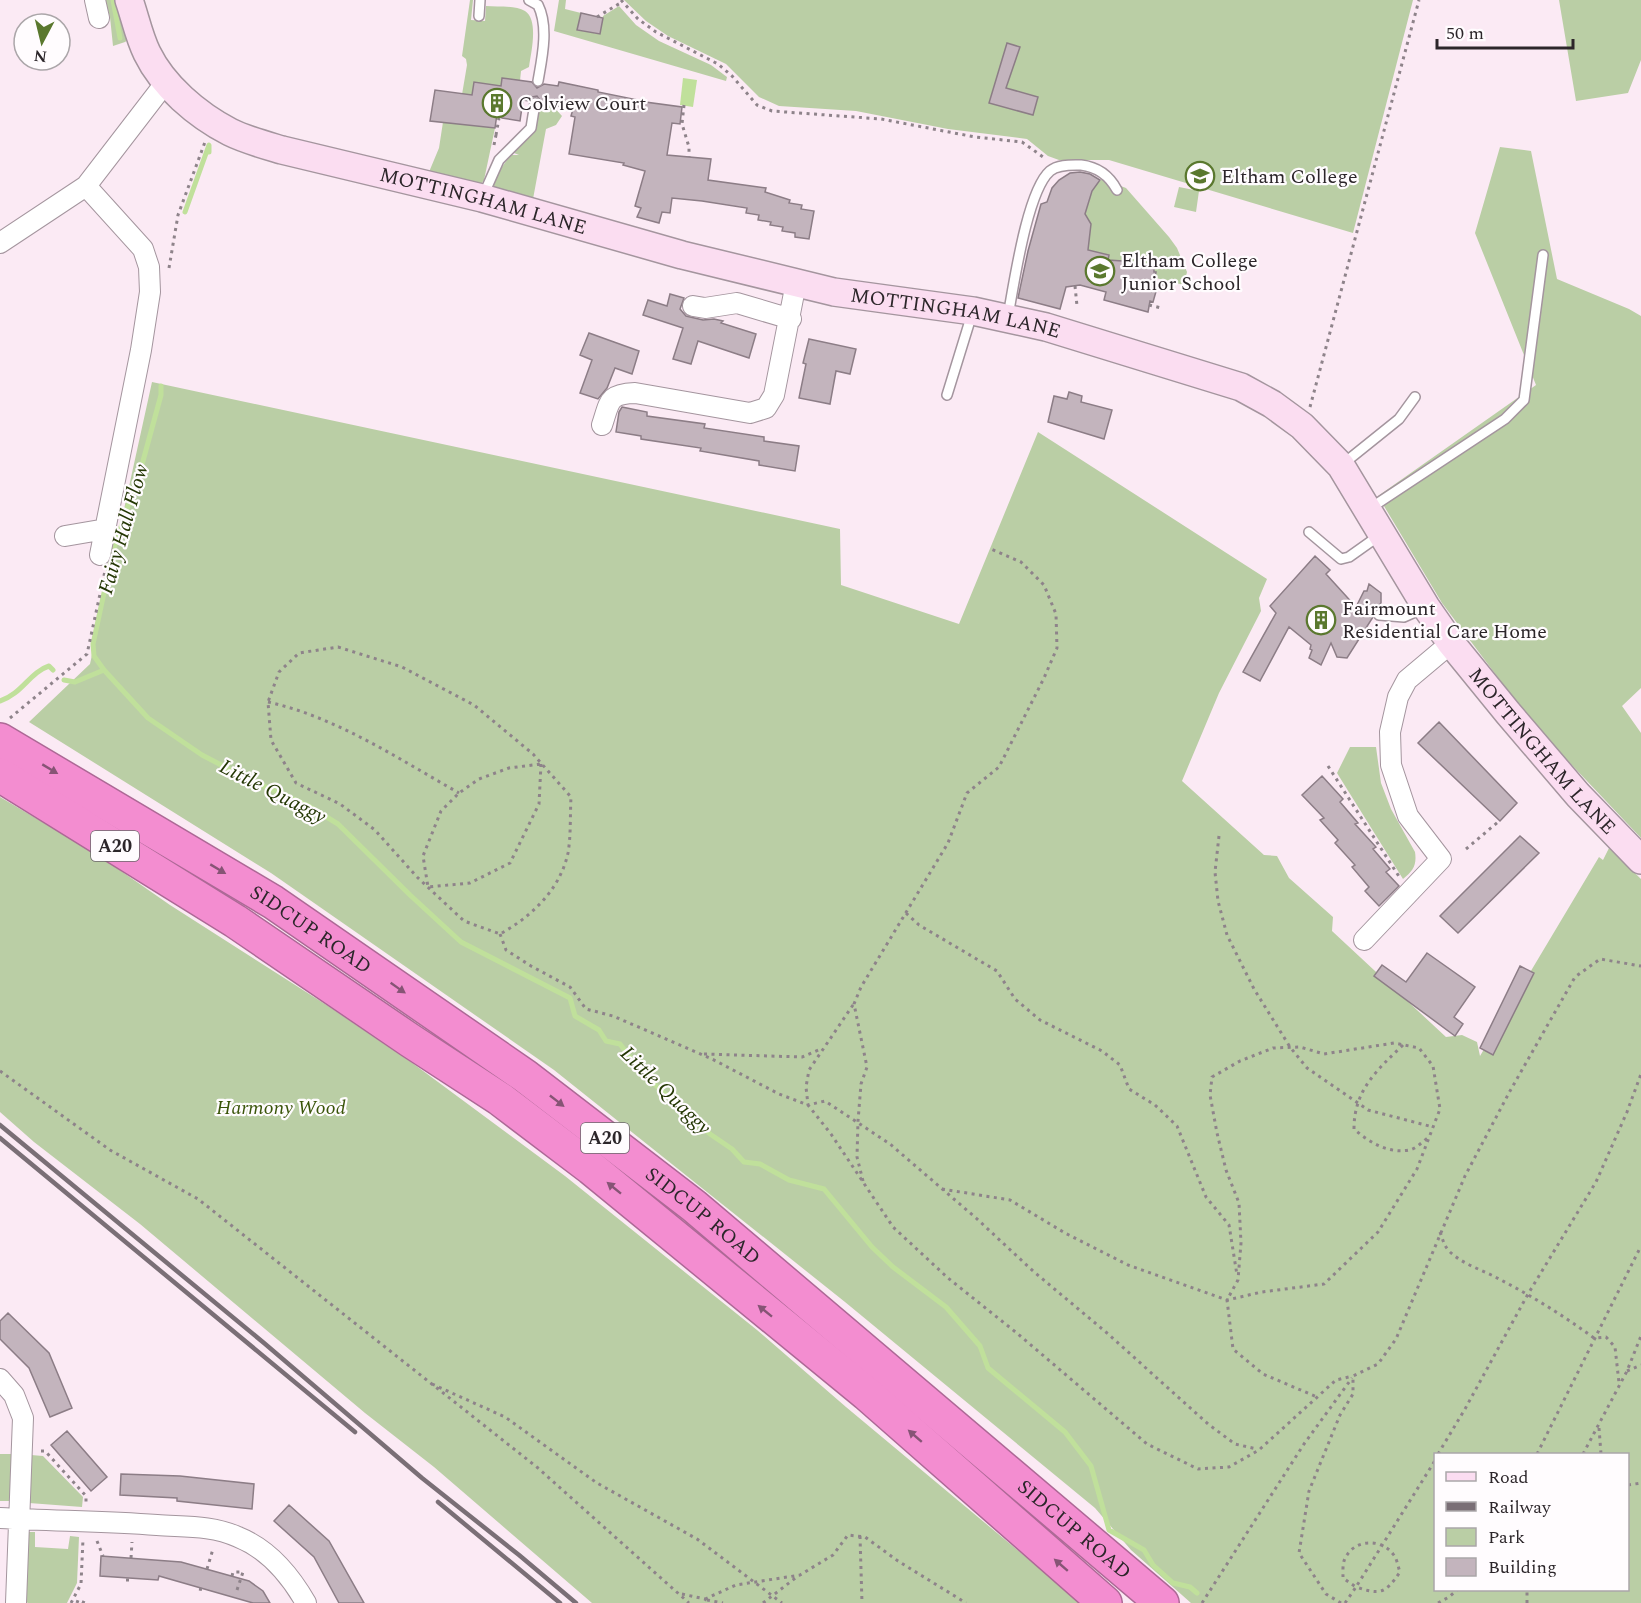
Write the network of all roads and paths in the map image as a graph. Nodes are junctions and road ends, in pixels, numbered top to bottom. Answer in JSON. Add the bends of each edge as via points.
{"nodes":[{"id":1,"x":129,"y":0,"type":"edge"},
{"id":2,"x":480,"y":0,"type":"edge"},
{"id":3,"x":529,"y":0,"type":"edge"},
{"id":4,"x":1419,"y":0,"type":"edge"},
{"id":5,"x":621,"y":1,"type":"edge"},
{"id":6,"x":479,"y":16,"type":"dead end"},
{"id":7,"x":597,"y":17,"type":"dead end"},
{"id":8,"x":538,"y":81,"type":"dead end"},
{"id":9,"x":166,"y":82,"type":"junction"},
{"id":10,"x":535,"y":103,"type":"dead end"},
{"id":11,"x":684,"y":105,"type":"dead end"},
{"id":12,"x":499,"y":118,"type":"dead end"},
{"id":13,"x":208,"y":135,"type":"dead end"},
{"id":14,"x":509,"y":150,"type":"junction"},
{"id":15,"x":689,"y":157,"type":"dead end"},
{"id":16,"x":1058,"y":167,"type":"junction"},
{"id":17,"x":86,"y":186,"type":"junction"},
{"id":18,"x":1117,"y":190,"type":"dead end"},
{"id":19,"x":482,"y":198,"type":"junction"},
{"id":20,"x":0,"y":243,"type":"edge"},
{"id":21,"x":1543,"y":255,"type":"dead end"},
{"id":22,"x":169,"y":270,"type":"dead end"},
{"id":23,"x":1154,"y":282,"type":"dead end"},
{"id":24,"x":796,"y":283,"type":"junction"},
{"id":25,"x":1074,"y":286,"type":"dead end"},
{"id":26,"x":1167,"y":286,"type":"dead end"},
{"id":27,"x":1149,"y":305,"type":"dead end"},
{"id":28,"x":693,"y":306,"type":"dead end"},
{"id":29,"x":1077,"y":306,"type":"dead end"},
{"id":30,"x":1161,"y":308,"type":"dead end"},
{"id":31,"x":973,"y":311,"type":"junction"},
{"id":32,"x":790,"y":319,"type":"junction"},
{"id":33,"x":1008,"y":319,"type":"junction"},
{"id":34,"x":947,"y":395,"type":"dead end"},
{"id":35,"x":1414,"y":397,"type":"dead end"},
{"id":36,"x":1308,"y":411,"type":"dead end"},
{"id":37,"x":602,"y":424,"type":"dead end"},
{"id":38,"x":1341,"y":466,"type":"junction"},
{"id":39,"x":1368,"y":509,"type":"junction"},
{"id":40,"x":106,"y":529,"type":"junction"},
{"id":41,"x":1309,"y":532,"type":"dead end"},
{"id":42,"x":1382,"y":533,"type":"junction"},
{"id":43,"x":65,"y":536,"type":"dead end"},
{"id":44,"x":991,"y":549,"type":"dead end"},
{"id":45,"x":100,"y":555,"type":"dead end"},
{"id":46,"x":1426,"y":607,"type":"junction"},
{"id":47,"x":1379,"y":615,"type":"dead end"},
{"id":48,"x":1451,"y":643,"type":"junction"},
{"id":49,"x":87,"y":654,"type":"dead end"},
{"id":50,"x":268,"y":702,"type":"junction"},
{"id":51,"x":1,"y":732,"type":"edge"},
{"id":52,"x":541,"y":764,"type":"junction"},
{"id":53,"x":1328,"y":766,"type":"dead end"},
{"id":54,"x":0,"y":775,"type":"edge"},
{"id":55,"x":459,"y":793,"type":"junction"},
{"id":56,"x":1498,"y":822,"type":"dead end"},
{"id":57,"x":1219,"y":836,"type":"dead end"},
{"id":58,"x":1466,"y":849,"type":"dead end"},
{"id":59,"x":1641,"y":860,"type":"edge"},
{"id":60,"x":1404,"y":884,"type":"dead end"},
{"id":61,"x":428,"y":886,"type":"junction"},
{"id":62,"x":906,"y":913,"type":"junction"},
{"id":63,"x":500,"y":934,"type":"junction"},
{"id":64,"x":1364,"y":940,"type":"dead end"},
{"id":65,"x":1641,"y":966,"type":"edge"},
{"id":66,"x":854,"y":1004,"type":"junction"},
{"id":67,"x":1403,"y":1045,"type":"junction"},
{"id":68,"x":1290,"y":1047,"type":"junction"},
{"id":69,"x":823,"y":1048,"type":"junction"},
{"id":70,"x":700,"y":1054,"type":"junction"},
{"id":71,"x":0,"y":1071,"type":"edge"},
{"id":72,"x":1641,"y":1074,"type":"edge"},
{"id":73,"x":1357,"y":1102,"type":"junction"},
{"id":74,"x":808,"y":1105,"type":"junction"},
{"id":75,"x":858,"y":1121,"type":"junction"},
{"id":76,"x":1433,"y":1127,"type":"junction"},
{"id":77,"x":1429,"y":1137,"type":"junction"},
{"id":78,"x":863,"y":1183,"type":"junction"},
{"id":79,"x":942,"y":1189,"type":"junction"},
{"id":80,"x":1440,"y":1232,"type":"junction"},
{"id":81,"x":1641,"y":1246,"type":"edge"},
{"id":82,"x":1238,"y":1280,"type":"junction"},
{"id":83,"x":1528,"y":1294,"type":"junction"},
{"id":84,"x":1227,"y":1300,"type":"junction"},
{"id":85,"x":1641,"y":1336,"type":"edge"},
{"id":86,"x":1594,"y":1338,"type":"junction"},
{"id":87,"x":1641,"y":1365,"type":"edge"},
{"id":88,"x":1627,"y":1371,"type":"junction"},
{"id":89,"x":1353,"y":1376,"type":"junction"},
{"id":90,"x":0,"y":1378,"type":"edge"},
{"id":91,"x":428,"y":1382,"type":"junction"},
{"id":92,"x":1619,"y":1383,"type":"junction"},
{"id":93,"x":1317,"y":1397,"type":"junction"},
{"id":94,"x":1598,"y":1426,"type":"junction"},
{"id":95,"x":1259,"y":1450,"type":"junction"},
{"id":96,"x":1439,"y":1453,"type":"edge"},
{"id":97,"x":1538,"y":1453,"type":"edge"},
{"id":98,"x":1584,"y":1453,"type":"edge"},
{"id":99,"x":1601,"y":1453,"type":"edge"},
{"id":100,"x":1434,"y":1462,"type":"edge"},
{"id":101,"x":10,"y":1519,"type":"edge"},
{"id":102,"x":860,"y":1536,"type":"junction"},
{"id":103,"x":96,"y":1537,"type":"dead end"},
{"id":104,"x":1382,"y":1546,"type":"junction"},
{"id":105,"x":103,"y":1556,"type":"dead end"},
{"id":106,"x":800,"y":1575,"type":"junction"},
{"id":107,"x":232,"y":1576,"type":"dead end"},
{"id":108,"x":755,"y":1582,"type":"junction"},
{"id":109,"x":1356,"y":1587,"type":"junction"},
{"id":110,"x":1456,"y":1591,"type":"edge"},
{"id":111,"x":236,"y":1593,"type":"dead end"},
{"id":112,"x":681,"y":1594,"type":"junction"},
{"id":113,"x":773,"y":1596,"type":"junction"},
{"id":114,"x":705,"y":1599,"type":"junction"},
{"id":115,"x":75,"y":1602,"type":"edge"},
{"id":116,"x":16,"y":1603,"type":"edge"},
{"id":117,"x":85,"y":1603,"type":"edge"},
{"id":118,"x":306,"y":1603,"type":"edge"},
{"id":119,"x":689,"y":1603,"type":"edge"},
{"id":120,"x":710,"y":1603,"type":"edge"},
{"id":121,"x":723,"y":1603,"type":"edge"},
{"id":122,"x":763,"y":1603,"type":"edge"},
{"id":123,"x":782,"y":1603,"type":"edge"},
{"id":124,"x":862,"y":1603,"type":"edge"},
{"id":125,"x":966,"y":1603,"type":"edge"},
{"id":126,"x":1106,"y":1603,"type":"edge"},
{"id":127,"x":1162,"y":1603,"type":"edge"},
{"id":128,"x":1202,"y":1603,"type":"edge"},
{"id":129,"x":1343,"y":1603,"type":"edge"},
{"id":130,"x":1438,"y":1603,"type":"edge"}],
"edges":[{"from":1,"to":9,"type":"street","name":"MOTTINGHAM LANE","via":[[147,53]]},
{"from":2,"to":6,"type":"lane"},
{"from":3,"to":8,"type":"lane","via":[[538,5],[543,20]]},
{"from":4,"to":36,"type":"path"},
{"from":5,"to":7,"type":"path"},
{"from":5,"to":16,"type":"path","via":[[656,32],[718,64],[757,105],[772,111],[881,119],[1022,142]]},
{"from":9,"to":17,"type":"street"},
{"from":9,"to":19,"type":"street","name":"MOTTINGHAM LANE","via":[[212,122],[252,141]]},
{"from":10,"to":14,"type":"lane","via":[[531,128]]},
{"from":11,"to":15,"type":"path","via":[[682,124]]},
{"from":12,"to":14,"type":"path","via":[[496,135]]},
{"from":13,"to":22,"type":"path","via":[[178,215]]},
{"from":14,"to":19,"type":"lane","via":[[496,165]]},
{"from":16,"to":18,"type":"lane","via":[[1093,167],[1104,173]]},
{"from":16,"to":33,"type":"lane","via":[[1049,172],[1036,192]]},
{"from":17,"to":20,"type":"street"},
{"from":17,"to":40,"type":"street","via":[[143,249],[149,267],[150,292],[141,350]]},
{"from":19,"to":24,"type":"street","name":"MOTTINGHAM LANE"},
{"from":21,"to":39,"type":"lane","via":[[1524,400],[1505,419]]},
{"from":23,"to":26,"type":"path"},
{"from":24,"to":31,"type":"street","name":"MOTTINGHAM LANE"},
{"from":24,"to":32,"type":"street"},
{"from":25,"to":29,"type":"path"},
{"from":27,"to":30,"type":"path"},
{"from":28,"to":32,"type":"street","via":[[737,303]]},
{"from":31,"to":33,"type":"street","name":"MOTTINGHAM LANE"},
{"from":31,"to":34,"type":"lane"},
{"from":32,"to":37,"type":"street","via":[[774,395],[766,408],[750,413],[620,393],[609,401]]},
{"from":33,"to":38,"type":"street","name":"MOTTINGHAM LANE","via":[[1241,387],[1302,426]]},
{"from":35,"to":38,"type":"lane","via":[[1400,419]]},
{"from":38,"to":39,"type":"street","name":"MOTTINGHAM LANE"},
{"from":39,"to":42,"type":"street","name":"MOTTINGHAM LANE"},
{"from":40,"to":43,"type":"street"},
{"from":40,"to":45,"type":"street"},
{"from":41,"to":42,"type":"lane","via":[[1341,559]]},
{"from":42,"to":46,"type":"street","name":"MOTTINGHAM LANE"},
{"from":44,"to":62,"type":"path","via":[[1021,562],[1044,585],[1056,614],[1057,648],[999,767],[967,793],[948,843]]},
{"from":46,"to":47,"type":"lane","via":[[1404,617]]},
{"from":46,"to":48,"type":"street","name":"MOTTINGHAM LANE"},
{"from":48,"to":59,"type":"street","name":"MOTTINGHAM LANE","via":[[1578,795]]},
{"from":48,"to":64,"type":"street","via":[[1407,680],[1398,697],[1390,732],[1391,765],[1408,816],[1441,859]]},
{"from":49,"to":51,"type":"path"},
{"from":50,"to":52,"type":"path","via":[[279,672],[299,653],[338,647],[402,667],[474,705]]},
{"from":50,"to":55,"type":"path","via":[[298,708]]},
{"from":50,"to":61,"type":"path","via":[[270,740],[296,783],[340,804],[375,830]]},
{"from":51,"to":127,"type":"highway","name":"SIDCUP ROAD","number":"A20","one_way":true,"via":[[273,902],[525,1076],[694,1206]]},
{"from":52,"to":55,"type":"path","via":[[509,768],[479,779]]},
{"from":52,"to":61,"type":"path","via":[[539,804],[510,863],[470,882]]},
{"from":52,"to":63,"type":"path","via":[[571,796],[568,854],[554,888],[522,922]]},
{"from":53,"to":60,"type":"path"},
{"from":126,"to":54,"type":"highway","name":"SIDCUP ROAD","number":"A20","one_way":true,"via":[[867,1394],[591,1168],[500,1099],[235,921]]},
{"from":55,"to":61,"type":"path","via":[[441,811],[423,856]]},
{"from":56,"to":58,"type":"path"},
{"from":57,"to":68,"type":"path","via":[[1215,872],[1227,935]]},
{"from":61,"to":63,"type":"path","via":[[464,921]]},
{"from":62,"to":66,"type":"path"},
{"from":62,"to":82,"type":"path","via":[[919,926],[997,971],[1015,999],[1040,1020],[1102,1051],[1120,1065],[1129,1089],[1155,1105],[1177,1126],[1206,1197],[1229,1225]]},
{"from":63,"to":70,"type":"path","via":[[506,950],[570,987],[586,1009],[613,1016]]},
{"from":65,"to":80,"type":"path","via":[[1600,959],[1575,978],[1465,1176]]},
{"from":66,"to":69,"type":"path"},
{"from":66,"to":75,"type":"path","via":[[867,1067],[861,1084]]},
{"from":67,"to":68,"type":"path","via":[[1394,1043],[1324,1054]]},
{"from":67,"to":73,"type":"path","via":[[1373,1075]]},
{"from":67,"to":76,"type":"path","via":[[1419,1048],[1433,1066],[1440,1109]]},
{"from":68,"to":73,"type":"path","via":[[1307,1068]]},
{"from":68,"to":82,"type":"path","via":[[1273,1048],[1212,1077],[1210,1095],[1217,1133],[1239,1203]]},
{"from":69,"to":70,"type":"path","via":[[802,1057]]},
{"from":69,"to":74,"type":"path","via":[[809,1070]]},
{"from":70,"to":74,"type":"path"},
{"from":71,"to":91,"type":"path","via":[[110,1150],[198,1199]]},
{"from":72,"to":83,"type":"path","via":[[1596,1182]]},
{"from":73,"to":76,"type":"path","via":[[1368,1110]]},
{"from":73,"to":77,"type":"path","via":[[1354,1129],[1370,1142],[1389,1150],[1411,1150]]},
{"from":74,"to":75,"type":"path","via":[[825,1101]]},
{"from":74,"to":78,"type":"path"},
{"from":75,"to":78,"type":"path"},
{"from":75,"to":79,"type":"path"},
{"from":76,"to":77,"type":"path"},
{"from":77,"to":84,"type":"path","via":[[1417,1169],[1378,1232],[1324,1284]]},
{"from":78,"to":95,"type":"path","via":[[893,1227],[948,1278],[1147,1444],[1198,1468],[1229,1467]]},
{"from":79,"to":84,"type":"path","via":[[1010,1200],[1128,1265]]},
{"from":79,"to":95,"type":"path","via":[[1208,1424],[1235,1444]]},
{"from":80,"to":83,"type":"path","via":[[1444,1244],[1458,1258]]},
{"from":80,"to":89,"type":"path","via":[[1396,1338],[1378,1364]]},
{"from":81,"to":86,"type":"path"},
{"from":82,"to":84,"type":"path"},
{"from":83,"to":86,"type":"path"},
{"from":83,"to":96,"type":"path"},
{"from":84,"to":93,"type":"path","via":[[1233,1349],[1263,1374]]},
{"from":85,"to":88,"type":"path"},
{"from":86,"to":92,"type":"path","via":[[1606,1337],[1615,1347]]},
{"from":86,"to":97,"type":"path"},
{"from":87,"to":88,"type":"path"},
{"from":88,"to":92,"type":"path"},
{"from":89,"to":93,"type":"path","via":[[1336,1380]]},
{"from":89,"to":128,"type":"path","via":[[1304,1444]]},
{"from":89,"to":129,"type":"path","via":[[1353,1394],[1340,1414],[1309,1491],[1299,1553],[1326,1594]]},
{"from":90,"to":101,"type":"street","via":[[14,1395],[23,1418]]},
{"from":91,"to":108,"type":"path","via":[[505,1417],[597,1483],[698,1539]]},
{"from":91,"to":112,"type":"path","via":[[538,1468]]},
{"from":92,"to":94,"type":"path"},
{"from":93,"to":95,"type":"path"},
{"from":94,"to":98,"type":"path"},
{"from":94,"to":99,"type":"path"},
{"from":100,"to":104,"type":"path"},
{"from":101,"to":116,"type":"street"},
{"from":101,"to":118,"type":"street","via":[[218,1530],[241,1538],[275,1561]]},
{"from":102,"to":106,"type":"path","via":[[848,1535],[833,1555]]},
{"from":102,"to":124,"type":"path"},
{"from":102,"to":125,"type":"path"},
{"from":103,"to":105,"type":"path"},
{"from":104,"to":109,"type":"path"},
{"from":104,"to":109,"type":"path","via":[[1373,1542],[1357,1546],[1346,1555],[1343,1578]]},
{"from":104,"to":109,"type":"path","via":[[1393,1554],[1400,1572],[1389,1588],[1372,1593]]},
{"from":106,"to":108,"type":"path"},
{"from":106,"to":113,"type":"path"},
{"from":107,"to":111,"type":"path","via":[[233,1572],[243,1572]]},
{"from":108,"to":113,"type":"path"},
{"from":108,"to":114,"type":"path","via":[[736,1585]]},
{"from":109,"to":129,"type":"path"},
{"from":110,"to":130,"type":"path"},
{"from":112,"to":114,"type":"path"},
{"from":112,"to":119,"type":"path"},
{"from":113,"to":122,"type":"path"},
{"from":113,"to":123,"type":"path"},
{"from":114,"to":120,"type":"path"},
{"from":114,"to":121,"type":"path"},
{"from":115,"to":117,"type":"path"}]}
